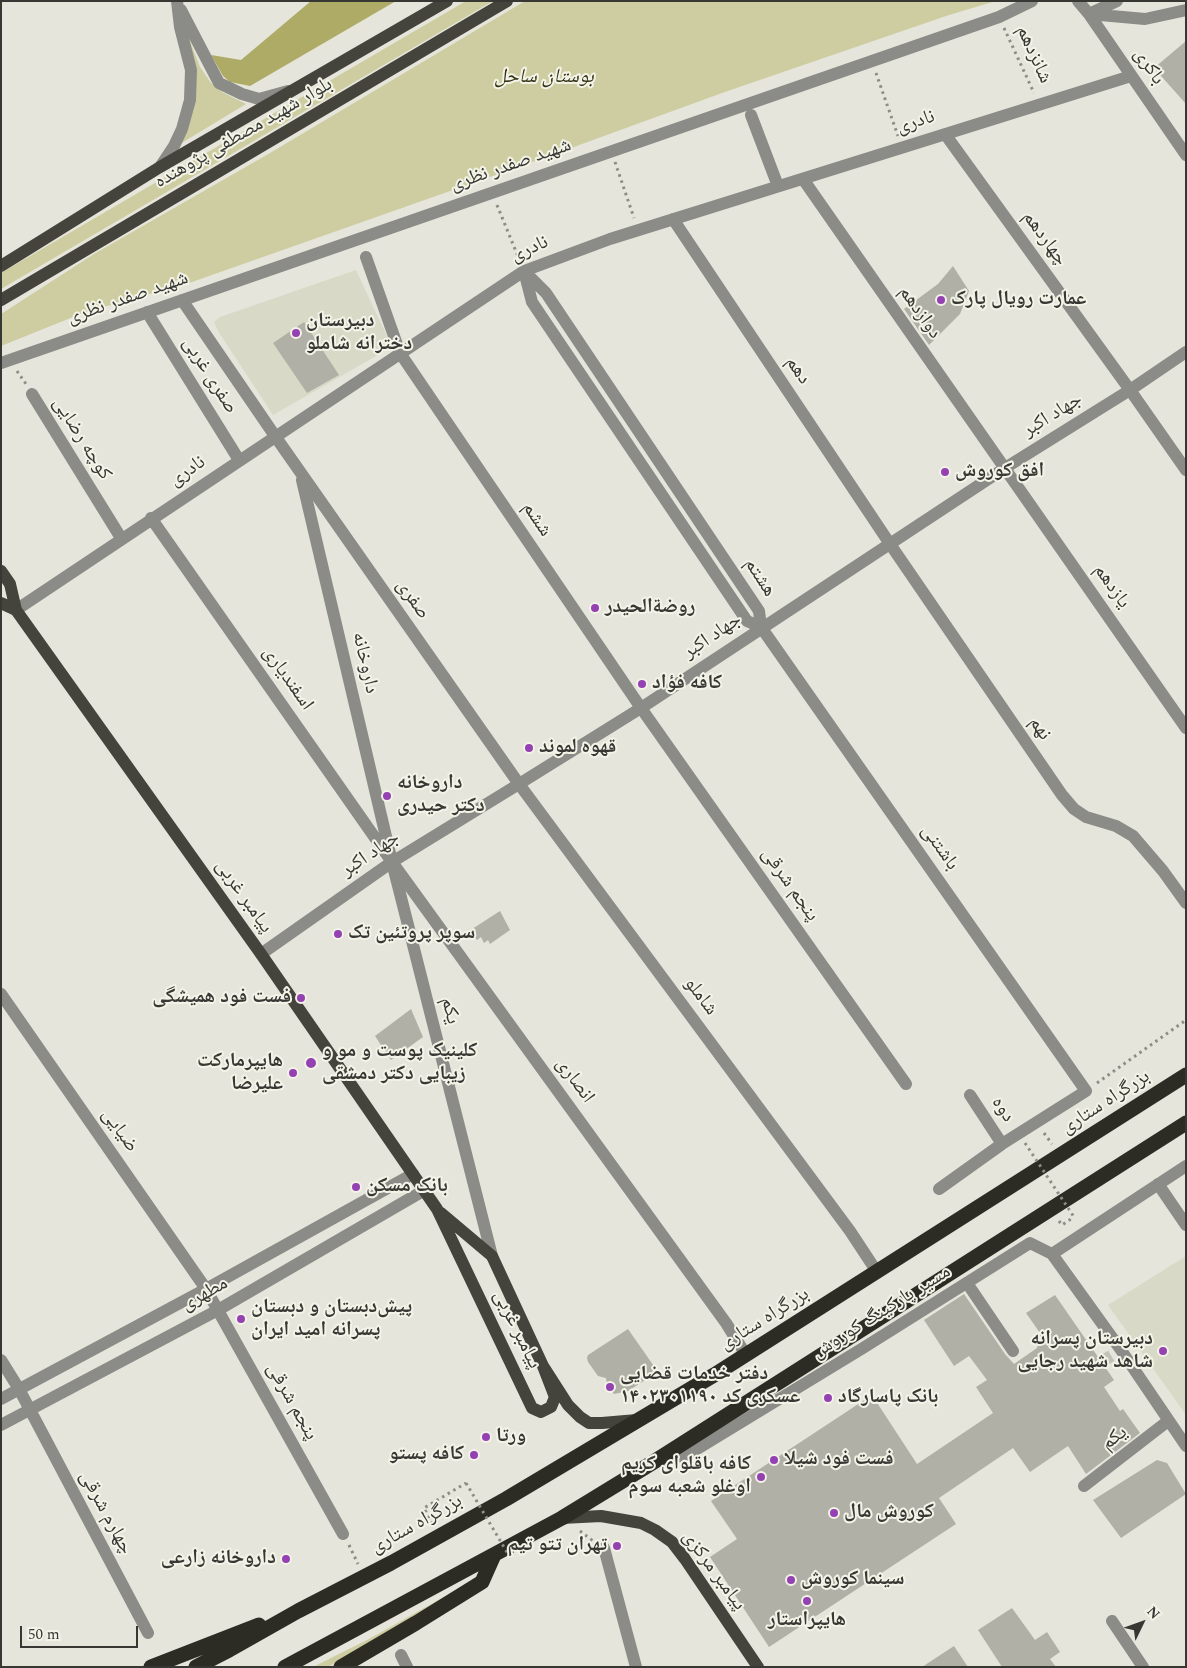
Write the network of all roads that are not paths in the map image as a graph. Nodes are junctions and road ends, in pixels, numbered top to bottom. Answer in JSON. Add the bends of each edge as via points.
{"nodes":[{"id":1,"x":448,"y":1,"type":"edge"},
{"id":2,"x":506,"y":1,"type":"edge"},
{"id":3,"x":1032,"y":1,"type":"edge"},
{"id":4,"x":1078,"y":1,"type":"edge"},
{"id":5,"x":1117,"y":1,"type":"edge"},
{"id":6,"x":178,"y":4,"type":"edge"},
{"id":7,"x":1186,"y":10,"type":"edge"},
{"id":8,"x":1089,"y":14,"type":"junction"},
{"id":9,"x":1131,"y":76,"type":"junction"},
{"id":10,"x":296,"y":88,"type":"junction"},
{"id":11,"x":751,"y":115,"type":"dead end"},
{"id":12,"x":945,"y":134,"type":"junction"},
{"id":13,"x":1186,"y":154,"type":"edge"},
{"id":14,"x":160,"y":167,"type":"junction"},
{"id":15,"x":803,"y":179,"type":"junction"},
{"id":16,"x":778,"y":186,"type":"junction"},
{"id":17,"x":673,"y":219,"type":"junction"},
{"id":18,"x":366,"y":257,"type":"dead end"},
{"id":19,"x":1,"y":266,"type":"edge"},
{"id":20,"x":524,"y":270,"type":"junction"},
{"id":21,"x":1,"y":300,"type":"edge"},
{"id":22,"x":182,"y":300,"type":"junction"},
{"id":23,"x":146,"y":312,"type":"junction"},
{"id":24,"x":1186,"y":352,"type":"edge"},
{"id":25,"x":400,"y":353,"type":"junction"},
{"id":26,"x":6,"y":361,"type":"edge"},
{"id":27,"x":1130,"y":390,"type":"junction"},
{"id":28,"x":32,"y":394,"type":"road end"},
{"id":29,"x":275,"y":436,"type":"junction"},
{"id":30,"x":239,"y":460,"type":"junction"},
{"id":31,"x":1005,"y":468,"type":"junction"},
{"id":32,"x":1186,"y":470,"type":"edge"},
{"id":33,"x":301,"y":473,"type":"junction"},
{"id":34,"x":151,"y":518,"type":"junction"},
{"id":35,"x":121,"y":538,"type":"junction"},
{"id":36,"x":890,"y":544,"type":"junction"},
{"id":37,"x":1,"y":571,"type":"edge"},
{"id":38,"x":1,"y":603,"type":"edge"},
{"id":39,"x":16,"y":610,"type":"junction"},
{"id":40,"x":761,"y":627,"type":"junction"},
{"id":41,"x":640,"y":708,"type":"junction"},
{"id":42,"x":1186,"y":728,"type":"edge"},
{"id":43,"x":519,"y":784,"type":"junction"},
{"id":44,"x":392,"y":862,"type":"junction"},
{"id":45,"x":1186,"y":903,"type":"edge"},
{"id":46,"x":261,"y":954,"type":"junction"},
{"id":47,"x":1,"y":994,"type":"edge"},
{"id":48,"x":1186,"y":1075,"type":"edge"},
{"id":49,"x":906,"y":1084,"type":"dead end"},
{"id":50,"x":970,"y":1095,"type":"dead end"},
{"id":51,"x":1186,"y":1123,"type":"edge"},
{"id":52,"x":1002,"y":1144,"type":"junction"},
{"id":53,"x":1186,"y":1166,"type":"edge"},
{"id":54,"x":412,"y":1174,"type":"junction"},
{"id":55,"x":1158,"y":1184,"type":"junction"},
{"id":56,"x":939,"y":1189,"type":"dead end"},
{"id":57,"x":423,"y":1191,"type":"junction"},
{"id":58,"x":436,"y":1209,"type":"junction"},
{"id":59,"x":1186,"y":1225,"type":"edge"},
{"id":60,"x":1052,"y":1254,"type":"junction"},
{"id":61,"x":492,"y":1256,"type":"junction"},
{"id":62,"x":877,"y":1272,"type":"junction"},
{"id":63,"x":967,"y":1283,"type":"junction"},
{"id":64,"x":206,"y":1289,"type":"junction"},
{"id":65,"x":218,"y":1310,"type":"junction"},
{"id":66,"x":1013,"y":1351,"type":"dead end"},
{"id":67,"x":746,"y":1355,"type":"junction"},
{"id":68,"x":1,"y":1360,"type":"edge"},
{"id":69,"x":542,"y":1366,"type":"junction"},
{"id":70,"x":19,"y":1389,"type":"junction"},
{"id":71,"x":1,"y":1399,"type":"edge"},
{"id":72,"x":30,"y":1410,"type":"junction"},
{"id":73,"x":637,"y":1420,"type":"junction"},
{"id":74,"x":1168,"y":1420,"type":"junction"},
{"id":75,"x":1,"y":1425,"type":"edge"},
{"id":76,"x":1186,"y":1446,"type":"edge"},
{"id":77,"x":652,"y":1463,"type":"junction"},
{"id":78,"x":1084,"y":1486,"type":"dead end"},
{"id":79,"x":562,"y":1518,"type":"junction"},
{"id":80,"x":342,"y":1534,"type":"road end"},
{"id":81,"x":604,"y":1548,"type":"road end"},
{"id":82,"x":494,"y":1555,"type":"junction"},
{"id":83,"x":298,"y":1611,"type":"junction"},
{"id":84,"x":1112,"y":1621,"type":"dead end"},
{"id":85,"x":148,"y":1633,"type":"dead end"},
{"id":86,"x":401,"y":1655,"type":"dead end"},
{"id":87,"x":151,"y":1667,"type":"edge"},
{"id":88,"x":196,"y":1667,"type":"edge"},
{"id":89,"x":285,"y":1667,"type":"edge"},
{"id":90,"x":341,"y":1667,"type":"edge"},
{"id":91,"x":407,"y":1667,"type":"edge"},
{"id":92,"x":636,"y":1667,"type":"edge"},
{"id":93,"x":758,"y":1667,"type":"edge"},
{"id":94,"x":1143,"y":1667,"type":"edge"}],
"edges":[{"from":1,"to":10,"type":"main road","name":"بلوار شهید مصطفی پژوهنده"},
{"from":2,"to":21,"type":"main road","name":"بلوار شهید مصطفی پژوهنده"},
{"from":3,"to":22,"type":"street","name":"شهید صفدر نظری","via":[[999,17]]},
{"from":4,"to":8,"type":"street","name":"باکری"},
{"from":5,"to":8,"type":"street"},
{"from":6,"to":10,"type":"street","via":[[220,83],[259,98]]},
{"from":6,"to":14,"type":"street","via":[[191,70],[190,100],[182,129]]},
{"from":7,"to":8,"type":"street","via":[[1145,19]]},
{"from":8,"to":9,"type":"street","name":"باکری"},
{"from":9,"to":12,"type":"street","name":"نادری"},
{"from":9,"to":13,"type":"street","name":"باکری"},
{"from":10,"to":14,"type":"main road","name":"بلوار شهید مصطفی پژوهنده"},
{"from":11,"to":16,"type":"street"},
{"from":12,"to":15,"type":"street","name":"نادری"},
{"from":12,"to":27,"type":"street","name":"چهاردهم"},
{"from":14,"to":19,"type":"main road","name":"بلوار شهید مصطفی پژوهنده"},
{"from":15,"to":16,"type":"street","name":"نادری"},
{"from":15,"to":31,"type":"street","name":"دوازدهم"},
{"from":16,"to":17,"type":"street","name":"نادری"},
{"from":17,"to":20,"type":"street","name":"نادری"},
{"from":17,"to":36,"type":"street","name":"دهم"},
{"from":18,"to":25,"type":"street","name":"ششم"},
{"from":20,"to":25,"type":"street","name":"نادری"},
{"from":20,"to":40,"type":"street","name":"هشتم","via":[[546,293],[759,611]]},
{"from":22,"to":23,"type":"street","name":"شهید صفدر نظری"},
{"from":22,"to":29,"type":"street","name":"صفری غربی"},
{"from":23,"to":26,"type":"street","name":"شهید صفدر نظری"},
{"from":23,"to":30,"type":"street","name":"صفری غربی"},
{"from":24,"to":27,"type":"street","name":"جهاد اکبر"},
{"from":25,"to":29,"type":"street","name":"نادری"},
{"from":25,"to":41,"type":"street","name":"ششم"},
{"from":27,"to":31,"type":"street","name":"جهاد اکبر"},
{"from":27,"to":32,"type":"street","name":"چهاردهم"},
{"from":28,"to":35,"type":"street","name":"کوچه رضایی"},
{"from":29,"to":30,"type":"street","name":"نادری"},
{"from":29,"to":33,"type":"street","name":"صفری"},
{"from":30,"to":34,"type":"street","name":"نادری"},
{"from":31,"to":36,"type":"street","name":"جهاد اکبر"},
{"from":31,"to":42,"type":"street","name":"یازدهم"},
{"from":33,"to":43,"type":"street","name":"صفری"},
{"from":33,"to":44,"type":"street","name":"داروخانه"},
{"from":34,"to":35,"type":"street","name":"نادری"},
{"from":34,"to":44,"type":"street","name":"اسفندیاری"},
{"from":35,"to":39,"type":"street","name":"نادری"},
{"from":36,"to":40,"type":"street","name":"جهاد اکبر"},
{"from":36,"to":45,"type":"street","name":"نهم","via":[[1062,796],[1086,817],[1116,826],[1133,836],[1164,870]]},
{"from":37,"to":39,"type":"main road","name":"پیامبر غربی","via":[[10,584]]},
{"from":38,"to":39,"type":"main road","name":"پیامبر غربی"},
{"from":39,"to":46,"type":"main road","name":"پیامبر غربی"},
{"from":40,"to":41,"type":"street","name":"جهاد اکبر"},
{"from":40,"to":52,"type":"street","name":"باشتنی","via":[[1086,1091]]},
{"from":41,"to":43,"type":"street","name":"جهاد اکبر"},
{"from":41,"to":49,"type":"street","name":"پنجم شرقی"},
{"from":43,"to":44,"type":"street","name":"جهاد اکبر"},
{"from":43,"to":62,"type":"street","name":"شاملو"},
{"from":44,"to":46,"type":"street","name":"جهاد اکبر"},
{"from":44,"to":61,"type":"street","name":"یکم"},
{"from":44,"to":67,"type":"street","name":"انصاری"},
{"from":46,"to":54,"type":"main road","name":"پیامبر غربی"},
{"from":47,"to":64,"type":"street","name":"ضیایی"},
{"from":48,"to":62,"type":"highway","name":"بزرگراه ستاری"},
{"from":50,"to":52,"type":"street","name":"دوه"},
{"from":51,"to":77,"type":"highway"},
{"from":52,"to":56,"type":"street"},
{"from":53,"to":55,"type":"street"},
{"from":54,"to":57,"type":"main road","name":"پیامبر غربی"},
{"from":54,"to":64,"type":"street","name":"مطهری"},
{"from":55,"to":59,"type":"street"},
{"from":55,"to":60,"type":"street"},
{"from":57,"to":58,"type":"main road","name":"پیامبر غربی"},
{"from":57,"to":65,"type":"street","name":"مطهری"},
{"from":58,"to":61,"type":"main road","name":"پیامبر غربی"},
{"from":58,"to":69,"type":"main road","name":"پیامبر غربی","via":[[532,1408],[541,1412],[551,1407],[555,1397]]},
{"from":60,"to":63,"type":"street","name":"مسیر پارکینگ کوروش","via":[[1030,1243]]},
{"from":60,"to":74,"type":"street"},
{"from":61,"to":69,"type":"main road","name":"پیامبر غربی"},
{"from":62,"to":67,"type":"highway","name":"بزرگراه ستاری"},
{"from":63,"to":66,"type":"street"},
{"from":63,"to":77,"type":"street","name":"مسیر پارکینگ کوروش","via":[[689,1454]]},
{"from":64,"to":65,"type":"street","name":"پنجم شرقی"},
{"from":64,"to":70,"type":"street","name":"مطهری"},
{"from":65,"to":72,"type":"street","name":"مطهری"},
{"from":65,"to":80,"type":"street","name":"پنجم شرقی"},
{"from":67,"to":73,"type":"highway","name":"بزرگراه ستاری"},
{"from":68,"to":70,"type":"street","name":"چهارم شرقی"},
{"from":69,"to":73,"type":"main road","name":"پیامبر غربی","via":[[568,1405],[590,1423]]},
{"from":70,"to":71,"type":"street","name":"مطهری"},
{"from":70,"to":72,"type":"street","name":"چهارم شرقی"},
{"from":72,"to":75,"type":"street","name":"مطهری"},
{"from":72,"to":85,"type":"street","name":"چهارم شرقی"},
{"from":73,"to":83,"type":"highway","name":"بزرگراه ستاری","via":[[506,1499]]},
{"from":74,"to":76,"type":"street"},
{"from":74,"to":78,"type":"street","name":"یکم"},
{"from":77,"to":79,"type":"highway"},
{"from":79,"to":82,"type":"highway"},
{"from":79,"to":93,"type":"main road","name":"پیامبر مرکزی","via":[[602,1516],[642,1523],[672,1542]]},
{"from":81,"to":92,"type":"street"},
{"from":82,"to":89,"type":"highway"},
{"from":82,"to":90,"type":"highway","via":[[482,1582]]},
{"from":83,"to":87,"type":"highway"},
{"from":83,"to":88,"type":"highway","name":"بزرگراه ستاری"},
{"from":84,"to":94,"type":"street"},
{"from":86,"to":91,"type":"street"}]}
